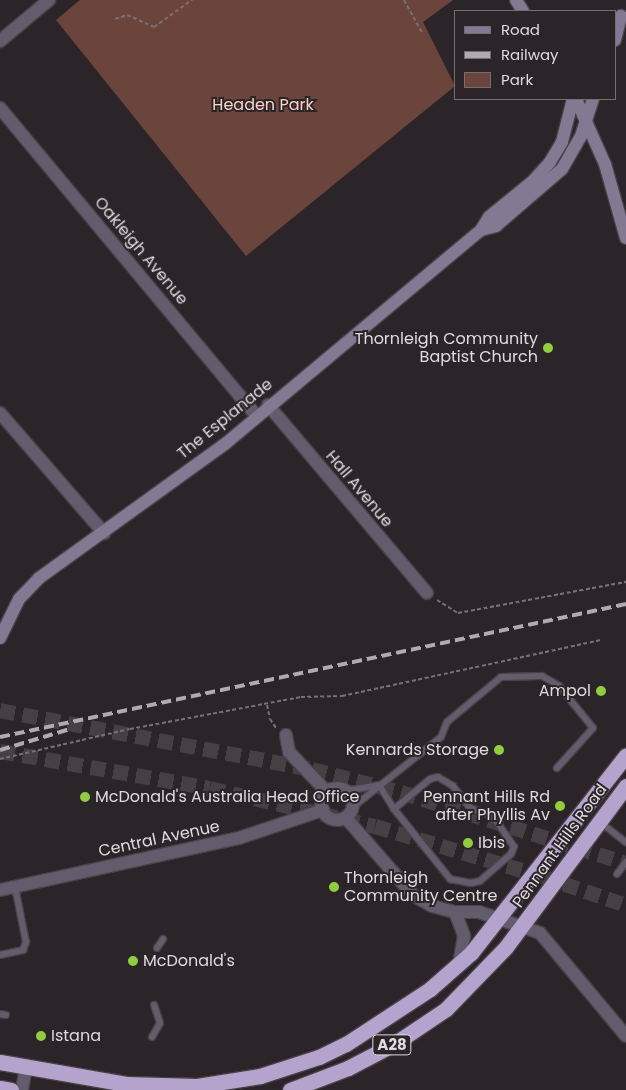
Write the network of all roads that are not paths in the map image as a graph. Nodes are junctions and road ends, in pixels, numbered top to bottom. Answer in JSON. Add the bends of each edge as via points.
{"nodes":[{"id":1,"x":49,"y":0,"type":"edge"},
{"id":2,"x":621,"y":16,"type":"edge"},
{"id":3,"x":616,"y":36,"type":"edge"},
{"id":4,"x":0,"y":41,"type":"edge"},
{"id":5,"x":574,"y":100,"type":"edge"},
{"id":6,"x":575,"y":100,"type":"edge"},
{"id":7,"x":593,"y":100,"type":"edge"},
{"id":8,"x":0,"y":108,"type":"edge"},
{"id":9,"x":587,"y":118,"type":"junction"},
{"id":10,"x":562,"y":142,"type":"junction"},
{"id":11,"x":481,"y":230,"type":"junction"},
{"id":12,"x":626,"y":238,"type":"edge"},
{"id":13,"x":268,"y":405,"type":"junction"},
{"id":14,"x":0,"y":413,"type":"edge"},
{"id":15,"x":256,"y":415,"type":"junction"},
{"id":16,"x":104,"y":533,"type":"junction"},
{"id":17,"x":427,"y":593,"type":"road end"},
{"id":18,"x":0,"y":638,"type":"edge"},
{"id":19,"x":286,"y":736,"type":"road end"},
{"id":20,"x":626,"y":755,"type":"edge"},
{"id":21,"x":557,"y":768,"type":"dead end"},
{"id":22,"x":378,"y":785,"type":"junction"},
{"id":23,"x":626,"y":786,"type":"edge"},
{"id":24,"x":345,"y":791,"type":"junction"},
{"id":25,"x":327,"y":792,"type":"junction"},
{"id":26,"x":394,"y":809,"type":"junction"},
{"id":27,"x":323,"y":810,"type":"junction"},
{"id":28,"x":349,"y":813,"type":"junction"},
{"id":29,"x":599,"y":822,"type":"junction"},
{"id":30,"x":626,"y":842,"type":"edge"},
{"id":31,"x":626,"y":862,"type":"edge"},
{"id":32,"x":617,"y":874,"type":"dead end"},
{"id":33,"x":14,"y":887,"type":"junction"},
{"id":34,"x":0,"y":890,"type":"edge"},
{"id":35,"x":455,"y":912,"type":"junction"},
{"id":36,"x":500,"y":919,"type":"junction"},
{"id":37,"x":522,"y":927,"type":"junction"},
{"id":38,"x":163,"y":939,"type":"dead end"},
{"id":39,"x":157,"y":948,"type":"dead end"},
{"id":40,"x":0,"y":955,"type":"edge"},
{"id":41,"x":459,"y":964,"type":"junction"},
{"id":42,"x":154,"y":1005,"type":"dead end"},
{"id":43,"x":626,"y":1036,"type":"edge"},
{"id":44,"x":152,"y":1037,"type":"dead end"},
{"id":45,"x":0,"y":1062,"type":"edge"},
{"id":46,"x":26,"y":1067,"type":"junction"},
{"id":47,"x":0,"y":1088,"type":"edge"},
{"id":48,"x":11,"y":1090,"type":"edge"},
{"id":49,"x":22,"y":1090,"type":"edge"},
{"id":50,"x":290,"y":1090,"type":"edge"}],
"edges":[{"from":1,"to":4,"type":"street"},
{"from":2,"to":3,"type":"main road"},
{"from":5,"to":10,"type":"main road","name":"The Esplanade"},
{"from":6,"to":9,"type":"main road"},
{"from":7,"to":9,"type":"main road","name":"The Esplanade"},
{"from":8,"to":15,"type":"street","name":"Oakleigh Avenue"},
{"from":9,"to":10,"type":"main road"},
{"from":9,"to":11,"type":"main road","name":"The Esplanade","via":[[570,157],[554,178],[496,226]]},
{"from":9,"to":12,"type":"main road","via":[[605,164]]},
{"from":10,"to":11,"type":"main road","name":"The Esplanade","via":[[541,172],[489,217]]},
{"from":11,"to":13,"type":"main road","name":"The Esplanade"},
{"from":13,"to":15,"type":"main road","name":"The Esplanade"},
{"from":13,"to":17,"type":"street","name":"Hall Avenue"},
{"from":14,"to":16,"type":"street"},
{"from":15,"to":16,"type":"main road","name":"The Esplanade","via":[[225,444]]},
{"from":16,"to":18,"type":"main road","name":"The Esplanade","via":[[33,584],[16,605]]},
{"from":19,"to":25,"type":"street","via":[[288,752]]},
{"from":20,"to":36,"type":"highway","name":"Pennant Hills Road","number":"A28","via":[[560,836]]},
{"from":21,"to":22,"type":"lane","via":[[592,728],[559,686],[548,679],[542,676],[501,677],[447,722],[441,737]]},
{"from":22,"to":24,"type":"lane"},
{"from":22,"to":26,"type":"lane"},
{"from":22,"to":28,"type":"lane"},
{"from":23,"to":29,"type":"highway","name":"Pennant Hills Road","number":"A28"},
{"from":24,"to":25,"type":"street","via":[[336,788]]},
{"from":24,"to":28,"type":"street","via":[[352,798]]},
{"from":25,"to":27,"type":"street","via":[[322,801]]},
{"from":26,"to":26,"type":"lane","via":[[450,879],[471,883],[480,881],[511,854],[513,842],[493,816],[470,808],[447,780],[430,779]]},
{"from":27,"to":28,"type":"street","via":[[332,819]]},
{"from":27,"to":33,"type":"street","name":"Central Avenue","via":[[238,838]]},
{"from":28,"to":35,"type":"street","via":[[413,895],[432,906]]},
{"from":29,"to":30,"type":"lane"},
{"from":29,"to":37,"type":"highway","name":"Pennant Hills Road","number":"A28"},
{"from":31,"to":32,"type":"lane"},
{"from":33,"to":34,"type":"street","name":"Central Avenue"},
{"from":33,"to":40,"type":"lane","via":[[26,942],[23,950]]},
{"from":35,"to":36,"type":"street","via":[[479,912]]},
{"from":35,"to":41,"type":"street","via":[[465,946]]},
{"from":36,"to":37,"type":"street","name":"Pennant Hills Road"},
{"from":36,"to":41,"type":"highway","name":"Pennant Hills Road","number":"A28"},
{"from":37,"to":43,"type":"street","via":[[540,933]]},
{"from":37,"to":50,"type":"highway","name":"Pennant Hills Road","number":"A28","via":[[492,964],[446,1009],[394,1044],[348,1068]]},
{"from":38,"to":39,"type":"lane"},
{"from":41,"to":46,"type":"highway","name":"Pennant Hills Road","number":"A28","via":[[400,1011],[346,1044],[312,1060],[260,1076],[214,1084],[163,1086],[126,1084]]},
{"from":42,"to":44,"type":"lane","via":[[160,1023]]},
{"from":45,"to":46,"type":"highway","name":"Pennant Hills Road","number":"A28"},
{"from":46,"to":49,"type":"street"},
{"from":47,"to":48,"type":"highway"}]}
